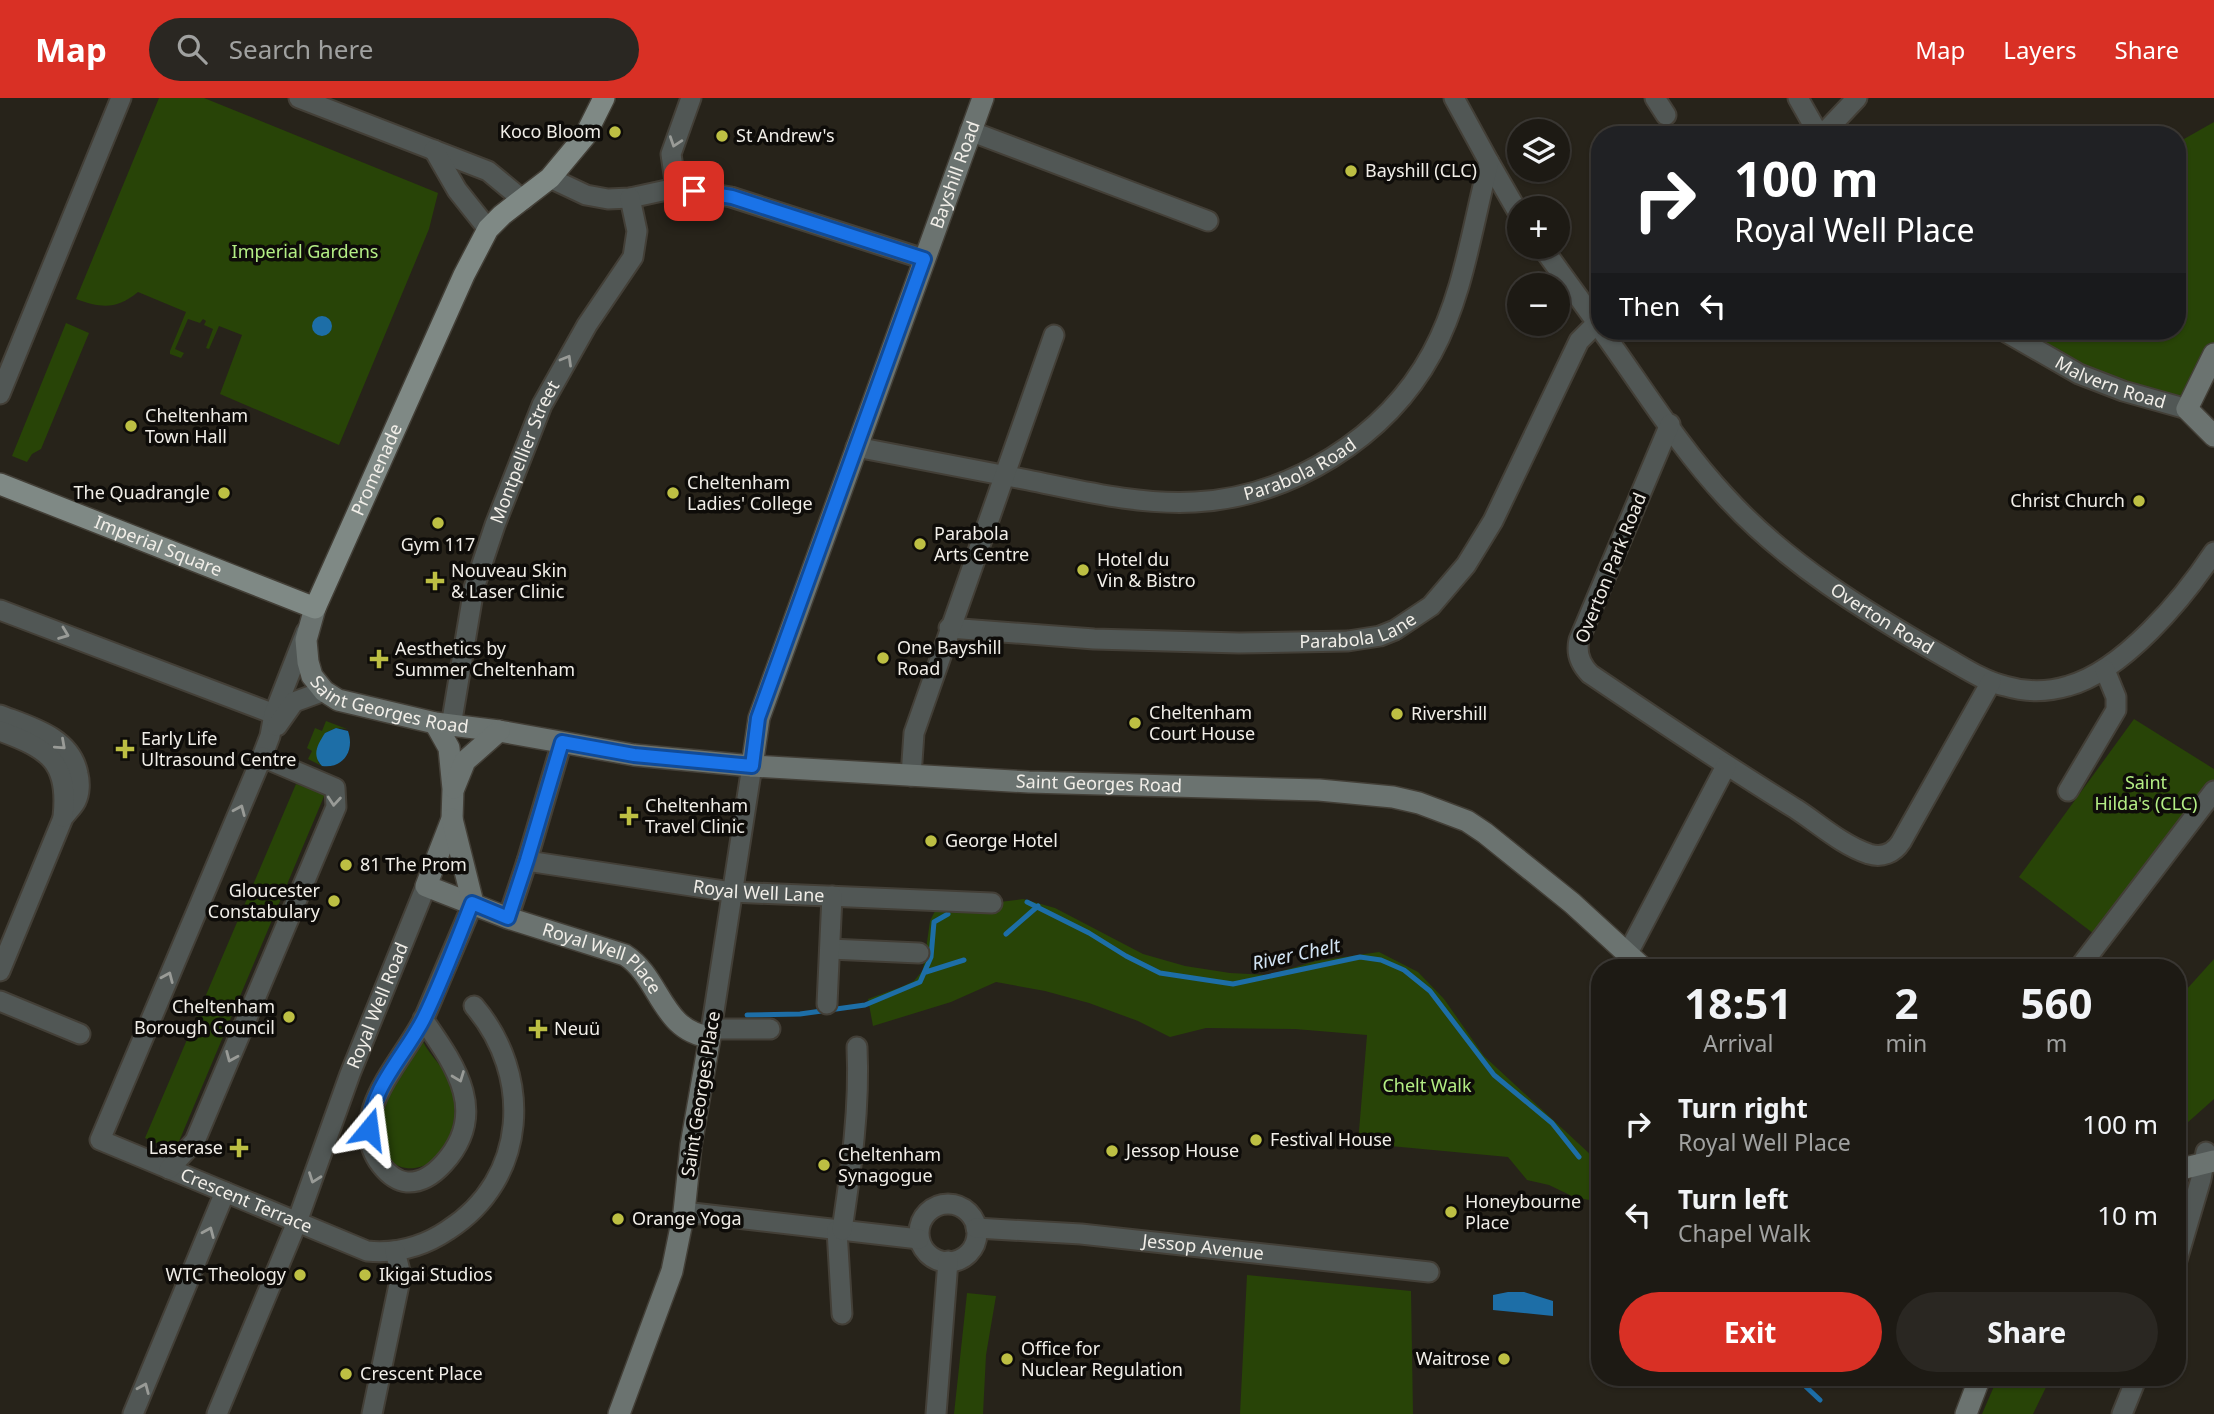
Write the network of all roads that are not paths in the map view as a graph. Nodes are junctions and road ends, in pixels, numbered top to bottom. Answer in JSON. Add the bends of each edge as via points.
{"nodes":[{"id":1,"x":121,"y":98,"type":"edge"},
{"id":2,"x":299,"y":98,"type":"edge"},
{"id":3,"x":604,"y":98,"type":"edge"},
{"id":4,"x":691,"y":98,"type":"edge"},
{"id":5,"x":983,"y":98,"type":"edge"},
{"id":6,"x":1454,"y":98,"type":"edge"},
{"id":7,"x":1798,"y":98,"type":"edge"},
{"id":8,"x":1857,"y":98,"type":"edge"},
{"id":9,"x":1815,"y":126,"type":"edge"},
{"id":10,"x":1830,"y":126,"type":"edge"},
{"id":11,"x":971,"y":131,"type":"junction"},
{"id":12,"x":434,"y":150,"type":"junction"},
{"id":13,"x":1489,"y":162,"type":"junction"},
{"id":14,"x":550,"y":178,"type":"junction"},
{"id":15,"x":676,"y":188,"type":"junction"},
{"id":16,"x":1509,"y":196,"type":"edge"},
{"id":17,"x":630,"y":198,"type":"junction"},
{"id":18,"x":523,"y":200,"type":"junction"},
{"id":19,"x":1208,"y":221,"type":"dead end"},
{"id":20,"x":488,"y":229,"type":"junction"},
{"id":21,"x":924,"y":259,"type":"junction"},
{"id":22,"x":1551,"y":259,"type":"edge"},
{"id":23,"x":1591,"y":316,"type":"edge"},
{"id":24,"x":1591,"y":332,"type":"edge"},
{"id":25,"x":1054,"y":335,"type":"dead end"},
{"id":26,"x":1608,"y":340,"type":"edge"},
{"id":27,"x":2020,"y":340,"type":"edge"},
{"id":28,"x":2214,"y":354,"type":"edge"},
{"id":29,"x":0,"y":394,"type":"edge"},
{"id":30,"x":2187,"y":409,"type":"junction"},
{"id":31,"x":1670,"y":425,"type":"junction"},
{"id":32,"x":2214,"y":436,"type":"edge"},
{"id":33,"x":856,"y":447,"type":"junction"},
{"id":34,"x":1006,"y":476,"type":"junction"},
{"id":35,"x":0,"y":484,"type":"edge"},
{"id":36,"x":2214,"y":552,"type":"edge"},
{"id":37,"x":315,"y":608,"type":"junction"},
{"id":38,"x":0,"y":610,"type":"edge"},
{"id":39,"x":949,"y":628,"type":"junction"},
{"id":40,"x":2105,"y":670,"type":"junction"},
{"id":41,"x":1991,"y":682,"type":"junction"},
{"id":42,"x":324,"y":691,"type":"junction"},
{"id":43,"x":274,"y":714,"type":"junction"},
{"id":44,"x":0,"y":715,"type":"edge"},
{"id":45,"x":443,"y":725,"type":"junction"},
{"id":46,"x":0,"y":731,"type":"edge"},
{"id":47,"x":499,"y":731,"type":"junction"},
{"id":48,"x":270,"y":736,"type":"junction"},
{"id":49,"x":562,"y":742,"type":"junction"},
{"id":50,"x":262,"y":757,"type":"junction"},
{"id":51,"x":465,"y":761,"type":"joint"},
{"id":52,"x":752,"y":766,"type":"junction"},
{"id":53,"x":1726,"y":766,"type":"junction"},
{"id":54,"x":911,"y":776,"type":"junction"},
{"id":55,"x":453,"y":789,"type":"junction"},
{"id":56,"x":2068,"y":791,"type":"dead end"},
{"id":57,"x":2214,"y":791,"type":"edge"},
{"id":58,"x":63,"y":818,"type":"junction"},
{"id":59,"x":452,"y":819,"type":"junction"},
{"id":60,"x":527,"y":860,"type":"junction"},
{"id":61,"x":426,"y":886,"type":"junction"},
{"id":62,"x":731,"y":892,"type":"junction"},
{"id":63,"x":832,"y":896,"type":"junction"},
{"id":64,"x":472,"y":903,"type":"junction"},
{"id":65,"x":992,"y":903,"type":"dead end"},
{"id":66,"x":508,"y":918,"type":"junction"},
{"id":67,"x":830,"y":949,"type":"junction"},
{"id":68,"x":919,"y":953,"type":"dead end"},
{"id":69,"x":1633,"y":959,"type":"edge"},
{"id":70,"x":1636,"y":959,"type":"edge"},
{"id":71,"x":2086,"y":959,"type":"edge"},
{"id":72,"x":0,"y":971,"type":"edge"},
{"id":73,"x":0,"y":1001,"type":"edge"},
{"id":74,"x":827,"y":1004,"type":"dead end"},
{"id":75,"x":474,"y":1006,"type":"dead end"},
{"id":76,"x":423,"y":1019,"type":"junction"},
{"id":77,"x":770,"y":1029,"type":"dead end"},
{"id":78,"x":710,"y":1033,"type":"junction"},
{"id":79,"x":80,"y":1034,"type":"dead end"},
{"id":80,"x":857,"y":1047,"type":"dead end"},
{"id":81,"x":100,"y":1140,"type":"joint"},
{"id":82,"x":2210,"y":1156,"type":"edge"},
{"id":83,"x":2186,"y":1157,"type":"edge"},
{"id":84,"x":2186,"y":1166,"type":"edge"},
{"id":85,"x":169,"y":1169,"type":"junction"},
{"id":86,"x":226,"y":1192,"type":"junction"},
{"id":87,"x":684,"y":1212,"type":"junction"},
{"id":88,"x":297,"y":1222,"type":"junction"},
{"id":89,"x":976,"y":1228,"type":"junction"},
{"id":90,"x":840,"y":1230,"type":"junction"},
{"id":91,"x":2186,"y":1232,"type":"edge"},
{"id":92,"x":919,"y":1238,"type":"junction"},
{"id":93,"x":395,"y":1251,"type":"junction"},
{"id":94,"x":948,"y":1261,"type":"junction"},
{"id":95,"x":1429,"y":1272,"type":"dead end"},
{"id":96,"x":842,"y":1314,"type":"dead end"},
{"id":97,"x":1977,"y":1386,"type":"edge"},
{"id":98,"x":2133,"y":1386,"type":"edge"},
{"id":99,"x":133,"y":1414,"type":"edge"},
{"id":100,"x":217,"y":1414,"type":"edge"},
{"id":101,"x":372,"y":1414,"type":"edge"},
{"id":102,"x":619,"y":1414,"type":"edge"},
{"id":103,"x":936,"y":1414,"type":"edge"},
{"id":104,"x":1966,"y":1414,"type":"edge"},
{"id":105,"x":2122,"y":1414,"type":"edge"}],
"edges":[{"from":1,"to":29,"type":"street"},
{"from":2,"to":12,"type":"street"},
{"from":3,"to":14,"type":"main road","name":"Promenade","via":[[585,136]]},
{"from":4,"to":15,"type":"street","one_way":true,"via":[[671,155]]},
{"from":5,"to":11,"type":"street","name":"Bayshill Road"},
{"from":6,"to":13,"type":"street"},
{"from":7,"to":9,"type":"street"},
{"from":8,"to":10,"type":"street"},
{"from":11,"to":19,"type":"street"},
{"from":11,"to":21,"type":"street","name":"Bayshill Road"},
{"from":12,"to":18,"type":"street","via":[[488,171]]},
{"from":12,"to":20,"type":"street","via":[[457,190]]},
{"from":13,"to":16,"type":"street"},
{"from":13,"to":34,"type":"street","name":"Parabola Road","via":[[1466,268],[1432,352],[1392,407],[1334,456],[1267,488],[1194,502],[1141,501]]},
{"from":14,"to":17,"type":"street","via":[[586,195]]},
{"from":14,"to":18,"type":"main road","name":"Promenade"},
{"from":15,"to":17,"type":"street"},
{"from":15,"to":21,"type":"street","via":[[732,197]]},
{"from":45,"to":17,"type":"street","name":"Montpellier Street","one_way":true,"via":[[474,588],[542,405],[633,257],[637,232]]},
{"from":18,"to":20,"type":"main road","name":"Promenade"},
{"from":20,"to":37,"type":"main road","name":"Promenade"},
{"from":21,"to":33,"type":"street","name":"Bayshill Road"},
{"from":22,"to":23,"type":"street","name":"Overton Road"},
{"from":24,"to":39,"type":"street","name":"Parabola Lane","via":[[1578,341],[1493,521],[1466,565],[1431,606],[1395,630],[1348,641],[1238,643]]},
{"from":25,"to":34,"type":"street"},
{"from":26,"to":31,"type":"street","name":"Overton Road"},
{"from":27,"to":30,"type":"street","name":"Malvern Road","via":[[2079,374]]},
{"from":28,"to":30,"type":"street"},
{"from":30,"to":32,"type":"street","name":"Malvern Road"},
{"from":31,"to":41,"type":"street","name":"Overton Road","via":[[1716,486],[1780,548],[1909,637]]},
{"from":31,"to":53,"type":"street","name":"Overton Park Road","via":[[1578,650],[1590,674]]},
{"from":33,"to":34,"type":"street","name":"Parabola Road"},
{"from":33,"to":52,"type":"street","name":"Bayshill Road","via":[[758,718]]},
{"from":34,"to":39,"type":"street"},
{"from":35,"to":37,"type":"main road","name":"Imperial Square"},
{"from":36,"to":40,"type":"street","name":"Overton Road","via":[[2164,615]]},
{"from":37,"to":42,"type":"street","name":"Saint Georges Road","via":[[306,640],[308,662]]},
{"from":37,"to":43,"type":"street","name":"Promenade"},
{"from":38,"to":43,"type":"street","one_way":true},
{"from":39,"to":54,"type":"street","via":[[914,733]]},
{"from":40,"to":41,"type":"street","name":"Overton Road","via":[[2080,683],[2051,690]]},
{"from":40,"to":56,"type":"street","via":[[2116,710]]},
{"from":41,"to":53,"type":"street","name":"Overton Park Road","via":[[1901,842],[1887,854],[1860,850]]},
{"from":42,"to":45,"type":"street","name":"Saint Georges Road","via":[[338,699]]},
{"from":42,"to":48,"type":"street","via":[[294,702]]},
{"from":43,"to":48,"type":"street","name":"Promenade"},
{"from":44,"to":58,"type":"street","one_way":true,"via":[[50,736],[68,750],[78,771],[79,790]]},
{"from":45,"to":47,"type":"street","name":"Saint Georges Road"},
{"from":45,"to":55,"type":"street","name":"Royal Well Road"},
{"from":46,"to":58,"type":"street","via":[[37,747],[59,769],[65,788]]},
{"from":47,"to":49,"type":"street","name":"Saint Georges Road"},
{"from":47,"to":51,"type":"street","name":"Saint Georges Road"},
{"from":48,"to":50,"type":"street","name":"Promenade"},
{"from":49,"to":52,"type":"street","name":"Saint Georges Road","via":[[634,755]]},
{"from":49,"to":60,"type":"street"},
{"from":81,"to":50,"type":"street","name":"Promenade","one_way":true},
{"from":50,"to":85,"type":"street","one_way":true,"via":[[335,788],[335,807],[195,1141]]},
{"from":51,"to":55,"type":"street","name":"Royal Well Road"},
{"from":52,"to":54,"type":"street","name":"Saint Georges Road"},
{"from":52,"to":62,"type":"street","name":"Saint Georges Place"},
{"from":53,"to":70,"type":"street"},
{"from":54,"to":69,"type":"street","name":"Saint Georges Road","via":[[1319,790],[1406,800],[1466,821],[1485,833]]},
{"from":55,"to":59,"type":"street","name":"Royal Well Road"},
{"from":57,"to":71,"type":"street"},
{"from":58,"to":72,"type":"street"},
{"from":59,"to":61,"type":"street","name":"Royal Well Road"},
{"from":59,"to":64,"type":"street"},
{"from":60,"to":62,"type":"street","name":"Royal Well Lane"},
{"from":60,"to":66,"type":"street"},
{"from":61,"to":64,"type":"street","name":"Royal Well Place"},
{"from":61,"to":88,"type":"street","name":"Royal Well Road","one_way":true,"via":[[350,1074]]},
{"from":62,"to":63,"type":"street","name":"Royal Well Lane"},
{"from":62,"to":78,"type":"street","name":"Saint Georges Place"},
{"from":63,"to":65,"type":"street","name":"Royal Well Lane"},
{"from":63,"to":67,"type":"street"},
{"from":64,"to":66,"type":"street","name":"Royal Well Place"},
{"from":64,"to":76,"type":"street"},
{"from":66,"to":78,"type":"street","name":"Royal Well Place","via":[[625,955],[639,966],[675,1021],[693,1034]]},
{"from":67,"to":68,"type":"street"},
{"from":67,"to":74,"type":"street"},
{"from":73,"to":79,"type":"street"},
{"from":75,"to":93,"type":"street","via":[[503,1051],[513,1085],[514,1121],[507,1156],[491,1188],[468,1215],[440,1236]]},
{"from":76,"to":76,"type":"street","one_way":true,"via":[[460,1076],[465,1114],[459,1139],[444,1163],[427,1178],[406,1182],[390,1174],[379,1161],[369,1138],[369,1121],[385,1082]]},
{"from":77,"to":78,"type":"street"},
{"from":78,"to":87,"type":"street","name":"Saint Georges Place"},
{"from":80,"to":90,"type":"street","via":[[854,1149]]},
{"from":81,"to":85,"type":"street","name":"Crescent Terrace"},
{"from":82,"to":83,"type":"street"},
{"from":82,"to":84,"type":"street"},
{"from":82,"to":91,"type":"street"},
{"from":85,"to":86,"type":"street","name":"Crescent Terrace"},
{"from":86,"to":88,"type":"street","name":"Crescent Terrace"},
{"from":99,"to":86,"type":"street","one_way":true},
{"from":87,"to":90,"type":"street"},
{"from":87,"to":102,"type":"street","name":"Saint Georges Place","via":[[671,1271]]},
{"from":88,"to":93,"type":"street","name":"Crescent Terrace","via":[[367,1251]]},
{"from":88,"to":100,"type":"street","name":"Royal Well Road"},
{"from":89,"to":92,"type":"street","via":[[964,1209],[944,1204],[926,1213]]},
{"from":89,"to":94,"type":"street","via":[[973,1247],[963,1257]]},
{"from":89,"to":95,"type":"street","name":"Jessop Avenue","via":[[1081,1234]]},
{"from":90,"to":92,"type":"street"},
{"from":90,"to":96,"type":"street"},
{"from":92,"to":94,"type":"street","via":[[929,1255]]},
{"from":93,"to":101,"type":"street","via":[[401,1275]]},
{"from":94,"to":103,"type":"street"},
{"from":97,"to":104,"type":"street"},
{"from":98,"to":105,"type":"street"}]}
